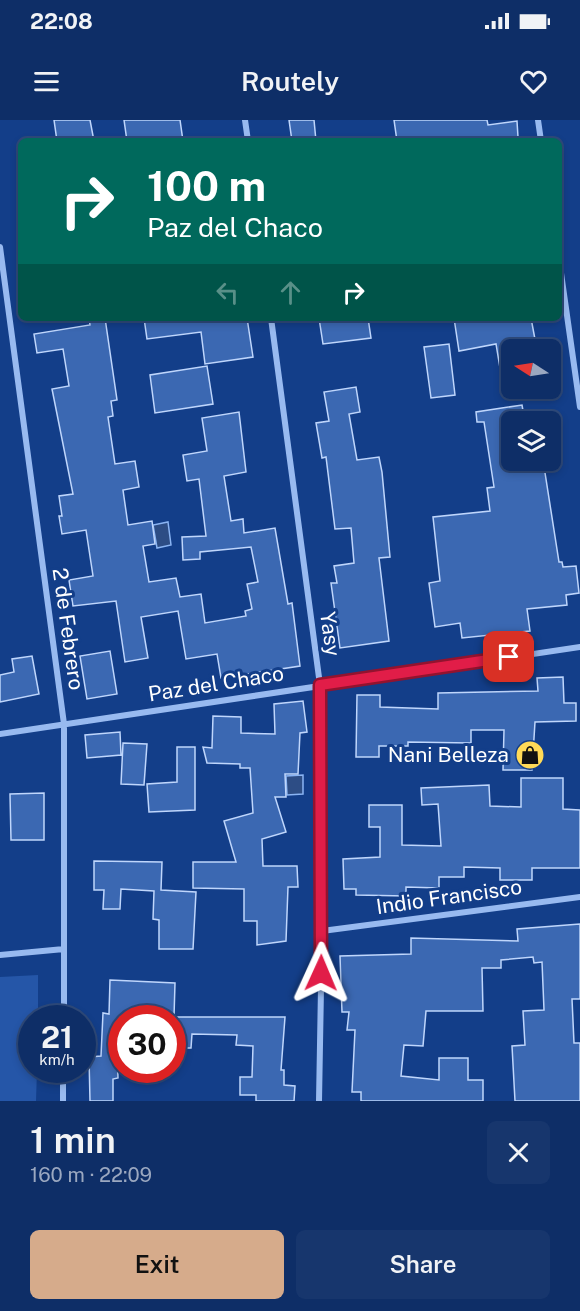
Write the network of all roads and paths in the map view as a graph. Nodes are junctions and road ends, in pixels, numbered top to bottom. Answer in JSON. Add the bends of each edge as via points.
{"nodes":[{"id":1,"x":245,"y":120,"type":"edge"},
{"id":2,"x":538,"y":120,"type":"edge"},
{"id":3,"x":248,"y":138,"type":"edge"},
{"id":4,"x":541,"y":138,"type":"edge"},
{"id":5,"x":0,"y":247,"type":"edge"},
{"id":6,"x":562,"y":280,"type":"edge"},
{"id":7,"x":271,"y":321,"type":"edge"},
{"id":8,"x":580,"y":407,"type":"edge"},
{"id":9,"x":580,"y":647,"type":"edge"},
{"id":10,"x":320,"y":685,"type":"junction"},
{"id":11,"x":64,"y":724,"type":"junction"},
{"id":12,"x":0,"y":734,"type":"edge"},
{"id":13,"x":580,"y":897,"type":"edge"},
{"id":14,"x":322,"y":931,"type":"junction"},
{"id":15,"x":64,"y":949,"type":"junction"},
{"id":16,"x":0,"y":955,"type":"edge"},
{"id":17,"x":64,"y":1005,"type":"edge"},
{"id":18,"x":63,"y":1083,"type":"edge"},
{"id":19,"x":63,"y":1101,"type":"edge"},
{"id":20,"x":320,"y":1101,"type":"edge"}],
"edges":[{"from":1,"to":3,"type":"street"},
{"from":2,"to":4,"type":"street"},
{"from":5,"to":11,"type":"street","name":"2 de Febrero"},
{"from":6,"to":8,"type":"street"},
{"from":7,"to":10,"type":"street","name":"Yasy"},
{"from":9,"to":10,"type":"street","name":"Paz del Chaco"},
{"from":10,"to":11,"type":"street","name":"Paz del Chaco"},
{"from":10,"to":14,"type":"street","name":"Yasy"},
{"from":11,"to":12,"type":"street","name":"Paz del Chaco"},
{"from":11,"to":15,"type":"street","name":"2 de Febrero"},
{"from":13,"to":14,"type":"street","name":"Indio Francisco"},
{"from":14,"to":20,"type":"street","name":"Yasy"},
{"from":15,"to":16,"type":"street"},
{"from":15,"to":17,"type":"street","name":"2 de Febrero"},
{"from":18,"to":19,"type":"street"}]}
